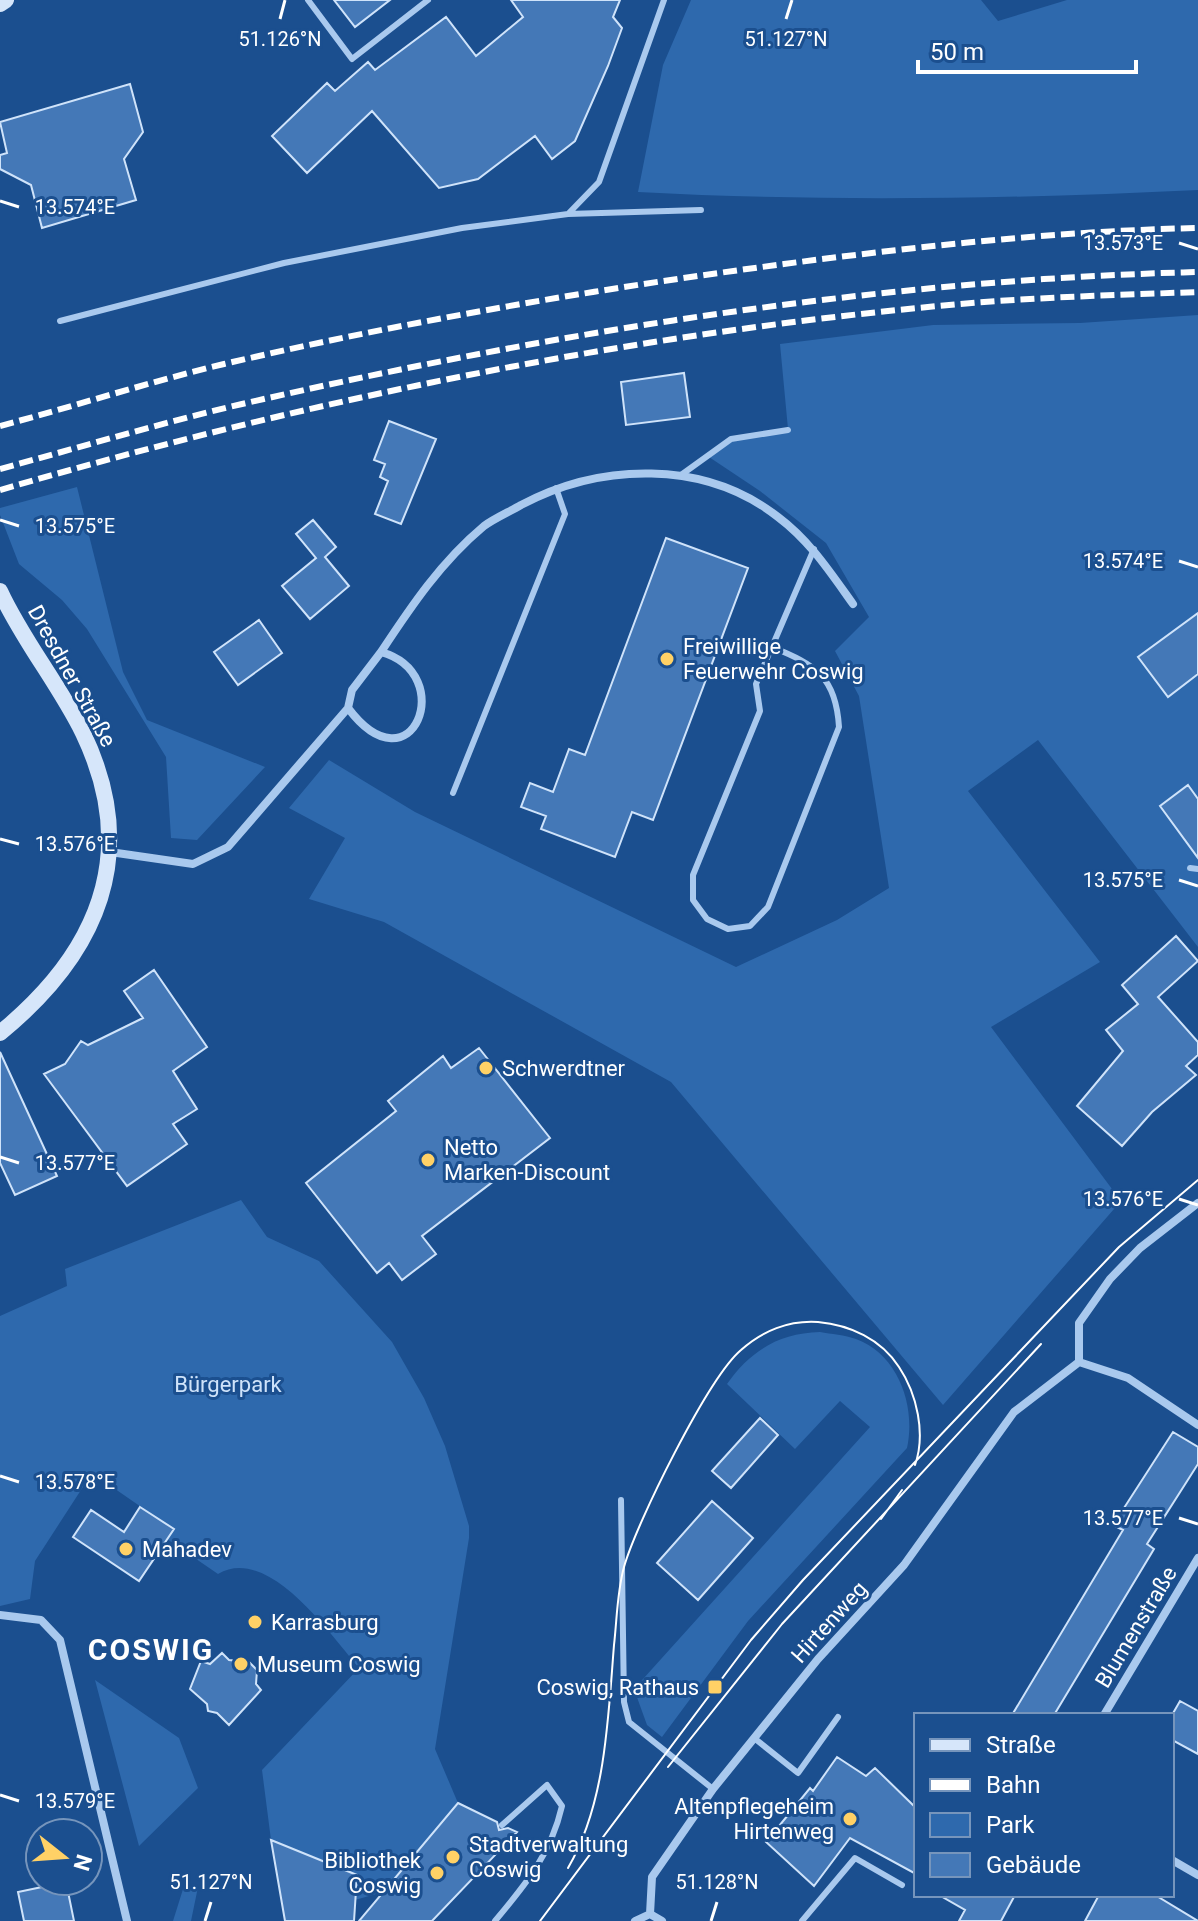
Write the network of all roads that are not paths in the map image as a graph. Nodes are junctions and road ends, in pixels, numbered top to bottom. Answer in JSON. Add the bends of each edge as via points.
{"nodes":[{"id":1,"x":6,"y":0,"type":"edge"},
{"id":2,"x":308,"y":0,"type":"edge"},
{"id":3,"x":428,"y":0,"type":"edge"},
{"id":4,"x":664,"y":0,"type":"edge"},
{"id":5,"x":0,"y":4,"type":"edge"},
{"id":6,"x":701,"y":210,"type":"dead end"},
{"id":7,"x":568,"y":214,"type":"junction"},
{"id":8,"x":60,"y":321,"type":"dead end"},
{"id":9,"x":788,"y":430,"type":"dead end"},
{"id":10,"x":681,"y":475,"type":"junction"},
{"id":11,"x":556,"y":487,"type":"junction"},
{"id":12,"x":814,"y":549,"type":"junction"},
{"id":13,"x":0,"y":591,"type":"edge"},
{"id":14,"x":853,"y":604,"type":"dead end"},
{"id":15,"x":772,"y":647,"type":"junction"},
{"id":16,"x":381,"y":652,"type":"junction"},
{"id":17,"x":348,"y":708,"type":"junction"},
{"id":18,"x":453,"y":793,"type":"dead end"},
{"id":19,"x":110,"y":852,"type":"junction"},
{"id":20,"x":0,"y":1033,"type":"edge"},
{"id":21,"x":1198,"y":1203,"type":"edge"},
{"id":22,"x":1079,"y":1362,"type":"junction"},
{"id":23,"x":1198,"y":1425,"type":"edge"},
{"id":24,"x":621,"y":1500,"type":"dead end"},
{"id":25,"x":1198,"y":1558,"type":"edge"},
{"id":26,"x":4,"y":1614,"type":"edge"},
{"id":27,"x":1105,"y":1713,"type":"edge"},
{"id":28,"x":838,"y":1717,"type":"dead end"},
{"id":29,"x":754,"y":1738,"type":"junction"},
{"id":30,"x":713,"y":1789,"type":"junction"},
{"id":31,"x":502,"y":1825,"type":"dead end"},
{"id":32,"x":1174,"y":1861,"type":"edge"},
{"id":33,"x":1198,"y":1875,"type":"edge"},
{"id":34,"x":902,"y":1885,"type":"dead end"},
{"id":35,"x":650,"y":1914,"type":"junction"},
{"id":36,"x":127,"y":1921,"type":"edge"},
{"id":37,"x":495,"y":1921,"type":"edge"},
{"id":38,"x":635,"y":1921,"type":"edge"},
{"id":39,"x":662,"y":1921,"type":"edge"},
{"id":40,"x":802,"y":1921,"type":"edge"}],
"edges":[{"from":1,"to":5,"type":"main road"},
{"from":2,"to":3,"type":"lane","via":[[352,59]]},
{"from":4,"to":7,"type":"lane","via":[[599,182]]},
{"from":6,"to":7,"type":"lane"},
{"from":7,"to":8,"type":"lane","via":[[462,228],[284,263]]},
{"from":9,"to":10,"type":"lane","via":[[731,439]]},
{"from":10,"to":11,"type":"street","via":[[623,473]]},
{"from":10,"to":12,"type":"street","via":[[728,488],[777,515]]},
{"from":11,"to":16,"type":"street","via":[[486,524],[431,577]]},
{"from":11,"to":18,"type":"lane","via":[[565,514]]},
{"from":12,"to":14,"type":"street"},
{"from":12,"to":15,"type":"lane"},
{"from":13,"to":19,"type":"main road","name":"Dresdner Straße","via":[[83,733],[101,776]]},
{"from":15,"to":15,"type":"lane","via":[[756,684],[760,711],[693,875],[693,900],[707,919],[728,929],[750,926],[768,907],[839,727],[837,701],[826,679],[805,661]]},
{"from":16,"to":17,"type":"street","via":[[352,690]]},
{"from":16,"to":17,"type":"street","via":[[402,658],[411,670],[421,695],[422,712],[415,727],[401,738],[382,738],[365,731]]},
{"from":17,"to":19,"type":"street","via":[[228,847],[193,864]]},
{"from":19,"to":20,"type":"main road","name":"Dresdner Straße","via":[[105,886],[83,942],[37,1003]]},
{"from":21,"to":22,"type":"street","via":[[1110,1279],[1079,1323]]},
{"from":22,"to":23,"type":"street","via":[[1128,1378]]},
{"from":22,"to":29,"type":"street","name":"Hirtenweg","via":[[1014,1412],[904,1565]]},
{"from":24,"to":30,"type":"lane","via":[[624,1702],[629,1722]]},
{"from":25,"to":27,"type":"street","name":"Blumenstraße"},
{"from":26,"to":36,"type":"street","via":[[41,1620],[60,1640]]},
{"from":28,"to":29,"type":"lane","via":[[798,1773]]},
{"from":29,"to":30,"type":"street","name":"Hirtenweg"},
{"from":30,"to":35,"type":"street","name":"Hirtenweg","via":[[652,1877]]},
{"from":31,"to":37,"type":"lane","via":[[547,1785],[562,1806],[538,1870]]},
{"from":32,"to":33,"type":"street"},
{"from":34,"to":40,"type":"lane","via":[[855,1858]]},
{"from":35,"to":38,"type":"street"},
{"from":35,"to":39,"type":"street"}]}
